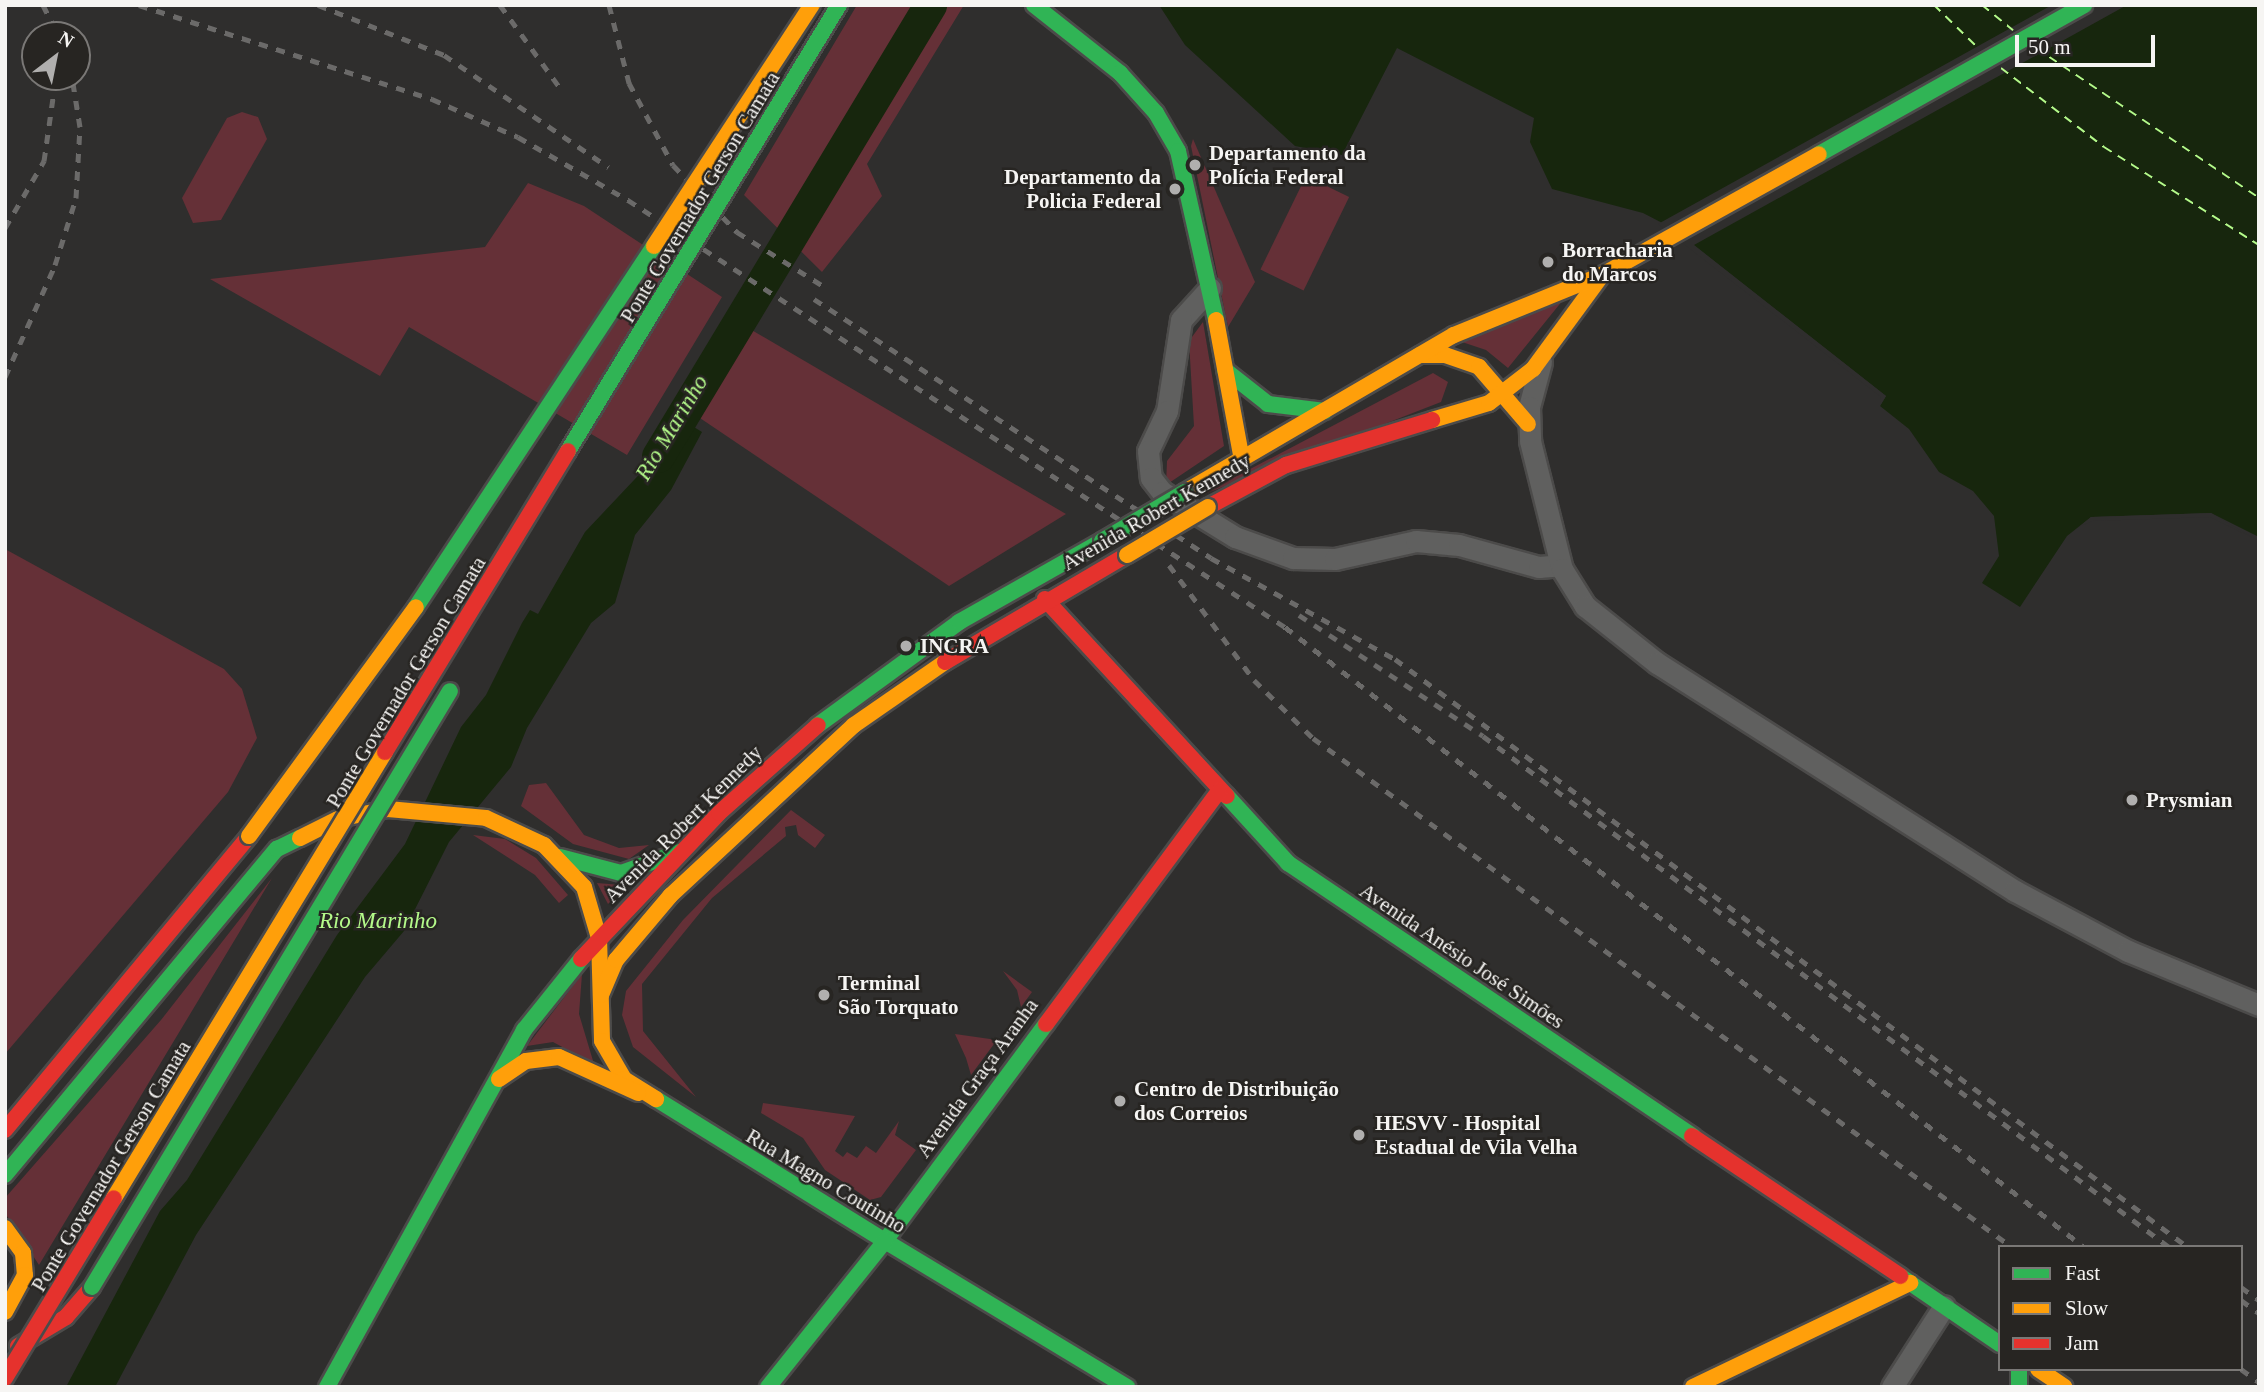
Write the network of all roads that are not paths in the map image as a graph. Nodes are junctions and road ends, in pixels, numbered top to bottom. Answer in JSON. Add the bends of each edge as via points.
{"nodes":[{"id":1,"x":813,"y":5,"type":"edge"},
{"id":2,"x":839,"y":5,"type":"edge"},
{"id":3,"x":1034,"y":5,"type":"edge"},
{"id":4,"x":2084,"y":5,"type":"edge"},
{"id":5,"x":1602,"y":275,"type":"junction"},
{"id":6,"x":1210,"y":288,"type":"junction"},
{"id":7,"x":664,"y":299,"type":"junction"},
{"id":8,"x":1545,"y":354,"type":"junction"},
{"id":9,"x":1420,"y":355,"type":"junction"},
{"id":10,"x":1225,"y":370,"type":"junction"},
{"id":11,"x":1505,"y":393,"type":"junction"},
{"id":12,"x":572,"y":405,"type":"dead end"},
{"id":13,"x":1326,"y":411,"type":"junction"},
{"id":14,"x":1528,"y":424,"type":"junction"},
{"id":15,"x":1242,"y":460,"type":"junction"},
{"id":16,"x":1560,"y":565,"type":"junction"},
{"id":17,"x":1045,"y":599,"type":"junction"},
{"id":18,"x":500,"y":600,"type":"dead end"},
{"id":19,"x":461,"y":672,"type":"dead end"},
{"id":20,"x":1218,"y":792,"type":"junction"},
{"id":21,"x":334,"y":797,"type":"dead end"},
{"id":22,"x":680,"y":852,"type":"junction"},
{"id":23,"x":560,"y":857,"type":"junction"},
{"id":24,"x":290,"y":868,"type":"dead end"},
{"id":25,"x":599,"y":938,"type":"junction"},
{"id":26,"x":2259,"y":1005,"type":"edge"},
{"id":27,"x":598,"y":1012,"type":"junction"},
{"id":28,"x":496,"y":1083,"type":"junction"},
{"id":29,"x":648,"y":1097,"type":"junction"},
{"id":30,"x":5,"y":1130,"type":"edge"},
{"id":31,"x":5,"y":1175,"type":"edge"},
{"id":32,"x":5,"y":1228,"type":"edge"},
{"id":33,"x":885,"y":1241,"type":"junction"},
{"id":34,"x":47,"y":1266,"type":"dead end"},
{"id":35,"x":1910,"y":1283,"type":"junction"},
{"id":36,"x":1944,"y":1306,"type":"junction"},
{"id":37,"x":5,"y":1312,"type":"edge"},
{"id":38,"x":5,"y":1336,"type":"edge"},
{"id":39,"x":1998,"y":1343,"type":"edge"},
{"id":40,"x":5,"y":1350,"type":"edge"},
{"id":41,"x":2041,"y":1371,"type":"edge"},
{"id":42,"x":5,"y":1378,"type":"edge"},
{"id":43,"x":327,"y":1387,"type":"edge"},
{"id":44,"x":768,"y":1387,"type":"edge"},
{"id":45,"x":1127,"y":1387,"type":"edge"},
{"id":46,"x":1693,"y":1387,"type":"edge"},
{"id":47,"x":1892,"y":1387,"type":"edge"},
{"id":48,"x":2065,"y":1387,"type":"edge"}],
"edges":[{"from":1,"to":12,"type":"main road","name":"Ponte Governador Gerson Camata","bridge":true},
{"from":1,"to":30,"type":"main road","bridge":true,"via":[[440,573],[249,836]]},
{"from":2,"to":7,"type":"main road","name":"Ponte Governador Gerson Camata","bridge":true},
{"from":3,"to":6,"type":"main road","via":[[1120,73],[1168,131],[1191,189]]},
{"from":4,"to":5,"type":"main road"},
{"from":5,"to":8,"type":"main road","name":"Avenida Robert Kennedy","via":[[1584,292]]},
{"from":5,"to":9,"type":"main road"},
{"from":6,"to":10,"type":"main road"},
{"from":6,"to":16,"type":"street","via":[[1181,320],[1167,411],[1148,452],[1151,478],[1162,492],[1235,537],[1293,558],[1335,559],[1416,541],[1459,545],[1529,566]]},
{"from":7,"to":18,"type":"main road","bridge":true},
{"from":7,"to":42,"type":"main road","name":"Ponte Governador Gerson Camata","bridge":true},
{"from":8,"to":11,"type":"main road","name":"Avenida Robert Kennedy"},
{"from":8,"to":14,"type":"street"},
{"from":9,"to":11,"type":"main road","via":[[1469,362]]},
{"from":9,"to":13,"type":"main road"},
{"from":10,"to":13,"type":"main road","via":[[1268,404]]},
{"from":10,"to":15,"type":"main road"},
{"from":11,"to":14,"type":"main road"},
{"from":11,"to":17,"type":"main road","name":"Avenida Robert Kennedy","bridge":true,"via":[[1471,410],[1286,465]]},
{"from":13,"to":15,"type":"main road","name":"Avenida Robert Kennedy"},
{"from":14,"to":16,"type":"street"},
{"from":15,"to":22,"type":"main road","name":"Avenida Robert Kennedy","bridge":true,"via":[[882,674],[796,743]]},
{"from":16,"to":26,"type":"street","via":[[1585,606],[1657,663],[2015,891],[2129,951]]},
{"from":17,"to":20,"type":"main road","name":"Avenida Anésio José Simões"},
{"from":17,"to":27,"type":"main road","name":"Avenida Robert Kennedy","via":[[896,693],[770,798],[627,944],[609,972]]},
{"from":19,"to":40,"type":"main road","bridge":true,"via":[[92,1287],[50,1330]]},
{"from":20,"to":33,"type":"main road","name":"Avenida Graça Aranha"},
{"from":20,"to":35,"type":"main road","name":"Avenida Anésio José Simões","via":[[1307,877]]},
{"from":21,"to":24,"type":"main road","name":"Ponte Governador Gerson Camata"},
{"from":22,"to":23,"type":"main road","via":[[621,873]]},
{"from":22,"to":25,"type":"main road","name":"Avenida Robert Kennedy"},
{"from":23,"to":25,"type":"main road","via":[[584,887]]},
{"from":23,"to":31,"type":"main road","via":[[486,818],[388,809],[303,833],[263,861]]},
{"from":25,"to":27,"type":"main road"},
{"from":25,"to":28,"type":"main road","name":"Avenida Robert Kennedy","via":[[540,1006]]},
{"from":27,"to":29,"type":"main road","via":[[607,1055]]},
{"from":28,"to":29,"type":"main road","name":"Rua Magno Coutinho","via":[[526,1060],[559,1057]]},
{"from":28,"to":43,"type":"main road","name":"Avenida Robert Kennedy"},
{"from":29,"to":33,"type":"main road","name":"Rua Magno Coutinho"},
{"from":32,"to":37,"type":"main road","via":[[23,1253],[25,1275]]},
{"from":33,"to":44,"type":"main road","name":"Avenida Graça Aranha"},
{"from":33,"to":45,"type":"main road","name":"Rua Magno Coutinho"},
{"from":34,"to":38,"type":"main road","name":"Ponte Governador Gerson Camata"},
{"from":35,"to":36,"type":"main road","name":"Avenida Anésio José Simões"},
{"from":35,"to":46,"type":"main road"},
{"from":36,"to":39,"type":"main road","name":"Avenida Anésio José Simões"},
{"from":36,"to":47,"type":"street"},
{"from":41,"to":48,"type":"main road"}]}
